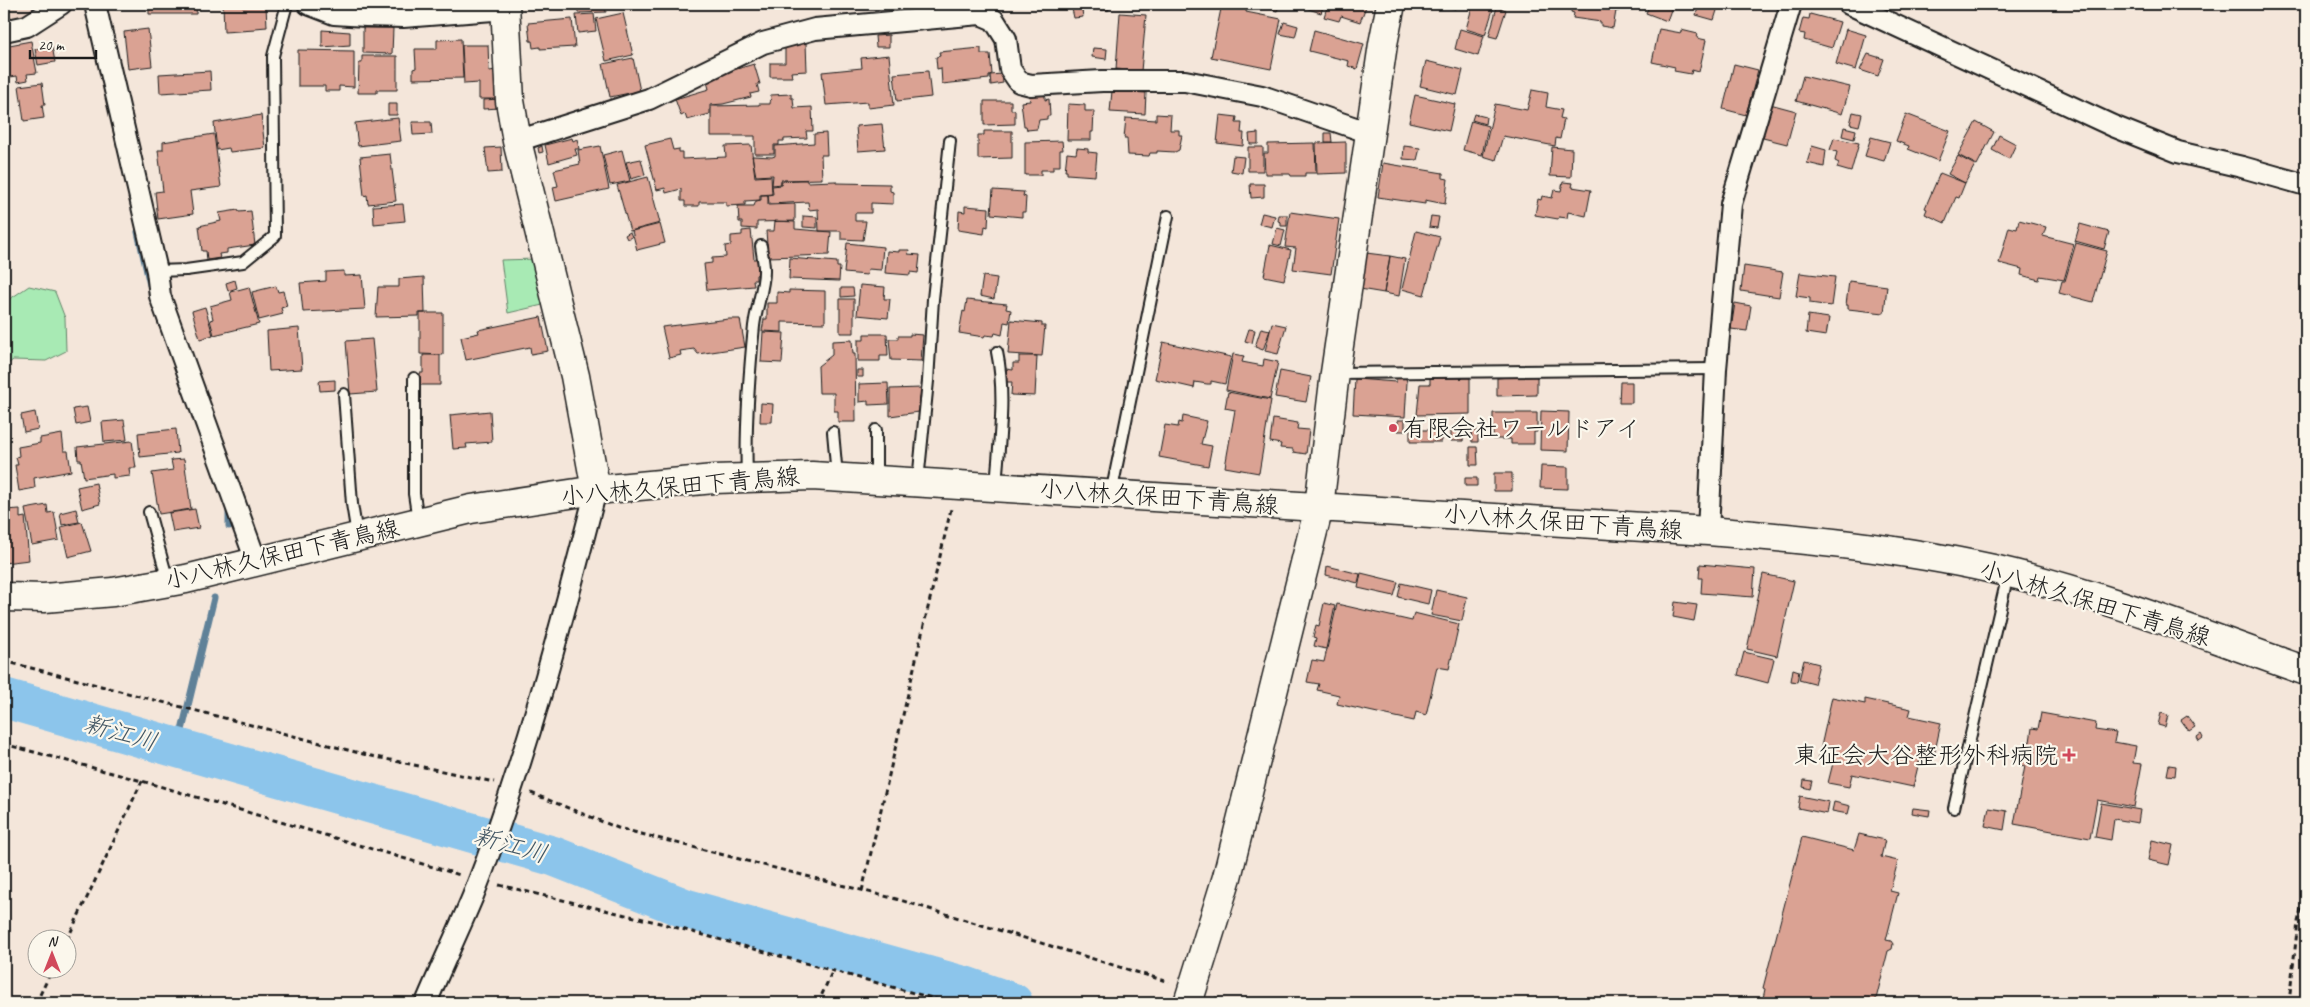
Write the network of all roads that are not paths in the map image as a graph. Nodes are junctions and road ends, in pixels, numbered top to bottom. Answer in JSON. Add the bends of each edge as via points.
{"nodes":[{"id":1,"x":61,"y":4,"type":"edge"},
{"id":2,"x":95,"y":4,"type":"edge"},
{"id":3,"x":287,"y":4,"type":"edge"},
{"id":4,"x":308,"y":4,"type":"edge"},
{"id":5,"x":1391,"y":4,"type":"edge"},
{"id":6,"x":1791,"y":4,"type":"edge"},
{"id":7,"x":1849,"y":4,"type":"edge"},
{"id":8,"x":506,"y":6,"type":"edge"},
{"id":9,"x":4,"y":31,"type":"edge"},
{"id":10,"x":1370,"y":133,"type":"junction"},
{"id":11,"x":518,"y":141,"type":"junction"},
{"id":12,"x":950,"y":141,"type":"dead end"},
{"id":13,"x":2306,"y":185,"type":"edge"},
{"id":14,"x":1168,"y":216,"type":"dead end"},
{"id":15,"x":761,"y":246,"type":"dead end"},
{"id":16,"x":157,"y":271,"type":"junction"},
{"id":17,"x":997,"y":352,"type":"dead end"},
{"id":18,"x":1716,"y":368,"type":"junction"},
{"id":19,"x":1335,"y":373,"type":"junction"},
{"id":20,"x":414,"y":378,"type":"dead end"},
{"id":21,"x":344,"y":394,"type":"dead end"},
{"id":22,"x":876,"y":430,"type":"dead end"},
{"id":23,"x":833,"y":432,"type":"dead end"},
{"id":24,"x":837,"y":477,"type":"junction"},
{"id":25,"x":747,"y":478,"type":"junction"},
{"id":26,"x":876,"y":479,"type":"junction"},
{"id":27,"x":918,"y":482,"type":"junction"},
{"id":28,"x":996,"y":487,"type":"junction"},
{"id":29,"x":596,"y":490,"type":"junction"},
{"id":30,"x":1111,"y":494,"type":"junction"},
{"id":31,"x":1319,"y":507,"type":"junction"},
{"id":32,"x":149,"y":512,"type":"dead end"},
{"id":33,"x":418,"y":522,"type":"junction"},
{"id":34,"x":1708,"y":531,"type":"junction"},
{"id":35,"x":357,"y":536,"type":"junction"},
{"id":36,"x":256,"y":561,"type":"junction"},
{"id":37,"x":2008,"y":573,"type":"junction"},
{"id":38,"x":168,"y":582,"type":"junction"},
{"id":39,"x":4,"y":597,"type":"edge"},
{"id":40,"x":2306,"y":671,"type":"edge"},
{"id":41,"x":1954,"y":808,"type":"dead end"},
{"id":42,"x":1190,"y":998,"type":"edge"},
{"id":43,"x":426,"y":1003,"type":"edge"}],
"edges":[{"from":1,"to":9,"type":"street","via":[[27,26]]},
{"from":2,"to":16,"type":"street"},
{"from":3,"to":16,"type":"lane","via":[[273,56],[275,236],[243,262]]},
{"from":4,"to":8,"type":"street","via":[[334,14],[366,16],[403,16]]},
{"from":5,"to":10,"type":"main road"},
{"from":6,"to":18,"type":"street","via":[[1731,204]]},
{"from":7,"to":13,"type":"street","via":[[2113,126],[2178,152]]},
{"from":8,"to":11,"type":"main road","via":[[510,101]]},
{"from":10,"to":11,"type":"street","via":[[1262,96],[1185,81],[1031,85],[1019,82],[1010,69],[1006,39],[994,20],[980,14],[815,29],[763,43],[649,98]]},
{"from":10,"to":19,"type":"main road"},
{"from":11,"to":29,"type":"main road","via":[[575,376]]},
{"from":12,"to":27,"type":"lane"},
{"from":14,"to":30,"type":"lane"},
{"from":15,"to":25,"type":"lane","via":[[764,279],[756,307],[749,376]]},
{"from":16,"to":36,"type":"street","via":[[160,296]]},
{"from":17,"to":28,"type":"lane","via":[[1001,399]]},
{"from":18,"to":19,"type":"lane"},
{"from":18,"to":34,"type":"street"},
{"from":19,"to":31,"type":"main road"},
{"from":20,"to":33,"type":"lane","via":[[414,494]]},
{"from":21,"to":35,"type":"lane"},
{"from":22,"to":26,"type":"lane"},
{"from":23,"to":24,"type":"lane"},
{"from":24,"to":25,"type":"main road","name":"小八林久保田下青鳥線"},
{"from":24,"to":26,"type":"main road","name":"小八林久保田下青鳥線"},
{"from":25,"to":29,"type":"main road","name":"小八林久保田下青鳥線"},
{"from":26,"to":27,"type":"main road","name":"小八林久保田下青鳥線"},
{"from":27,"to":28,"type":"main road","name":"小八林久保田下青鳥線"},
{"from":28,"to":30,"type":"main road","name":"小八林久保田下青鳥線"},
{"from":29,"to":33,"type":"main road","name":"小八林久保田下青鳥線","via":[[471,509]]},
{"from":29,"to":43,"type":"street","via":[[566,606],[512,786],[473,895]]},
{"from":30,"to":31,"type":"main road","name":"小八林久保田下青鳥線"},
{"from":31,"to":34,"type":"main road","name":"小八林久保田下青鳥線"},
{"from":31,"to":42,"type":"main road","via":[[1227,878]]},
{"from":32,"to":38,"type":"lane"},
{"from":33,"to":35,"type":"main road","name":"小八林久保田下青鳥線"},
{"from":34,"to":37,"type":"main road","name":"小八林久保田下青鳥線","via":[[1906,552]]},
{"from":35,"to":36,"type":"main road","name":"小八林久保田下青鳥線"},
{"from":36,"to":38,"type":"main road","name":"小八林久保田下青鳥線"},
{"from":37,"to":40,"type":"main road","name":"小八林久保田下青鳥線","via":[[2074,591]]},
{"from":37,"to":41,"type":"lane"},
{"from":38,"to":39,"type":"main road","name":"小八林久保田下青鳥線","via":[[113,592],[44,598]]}]}
